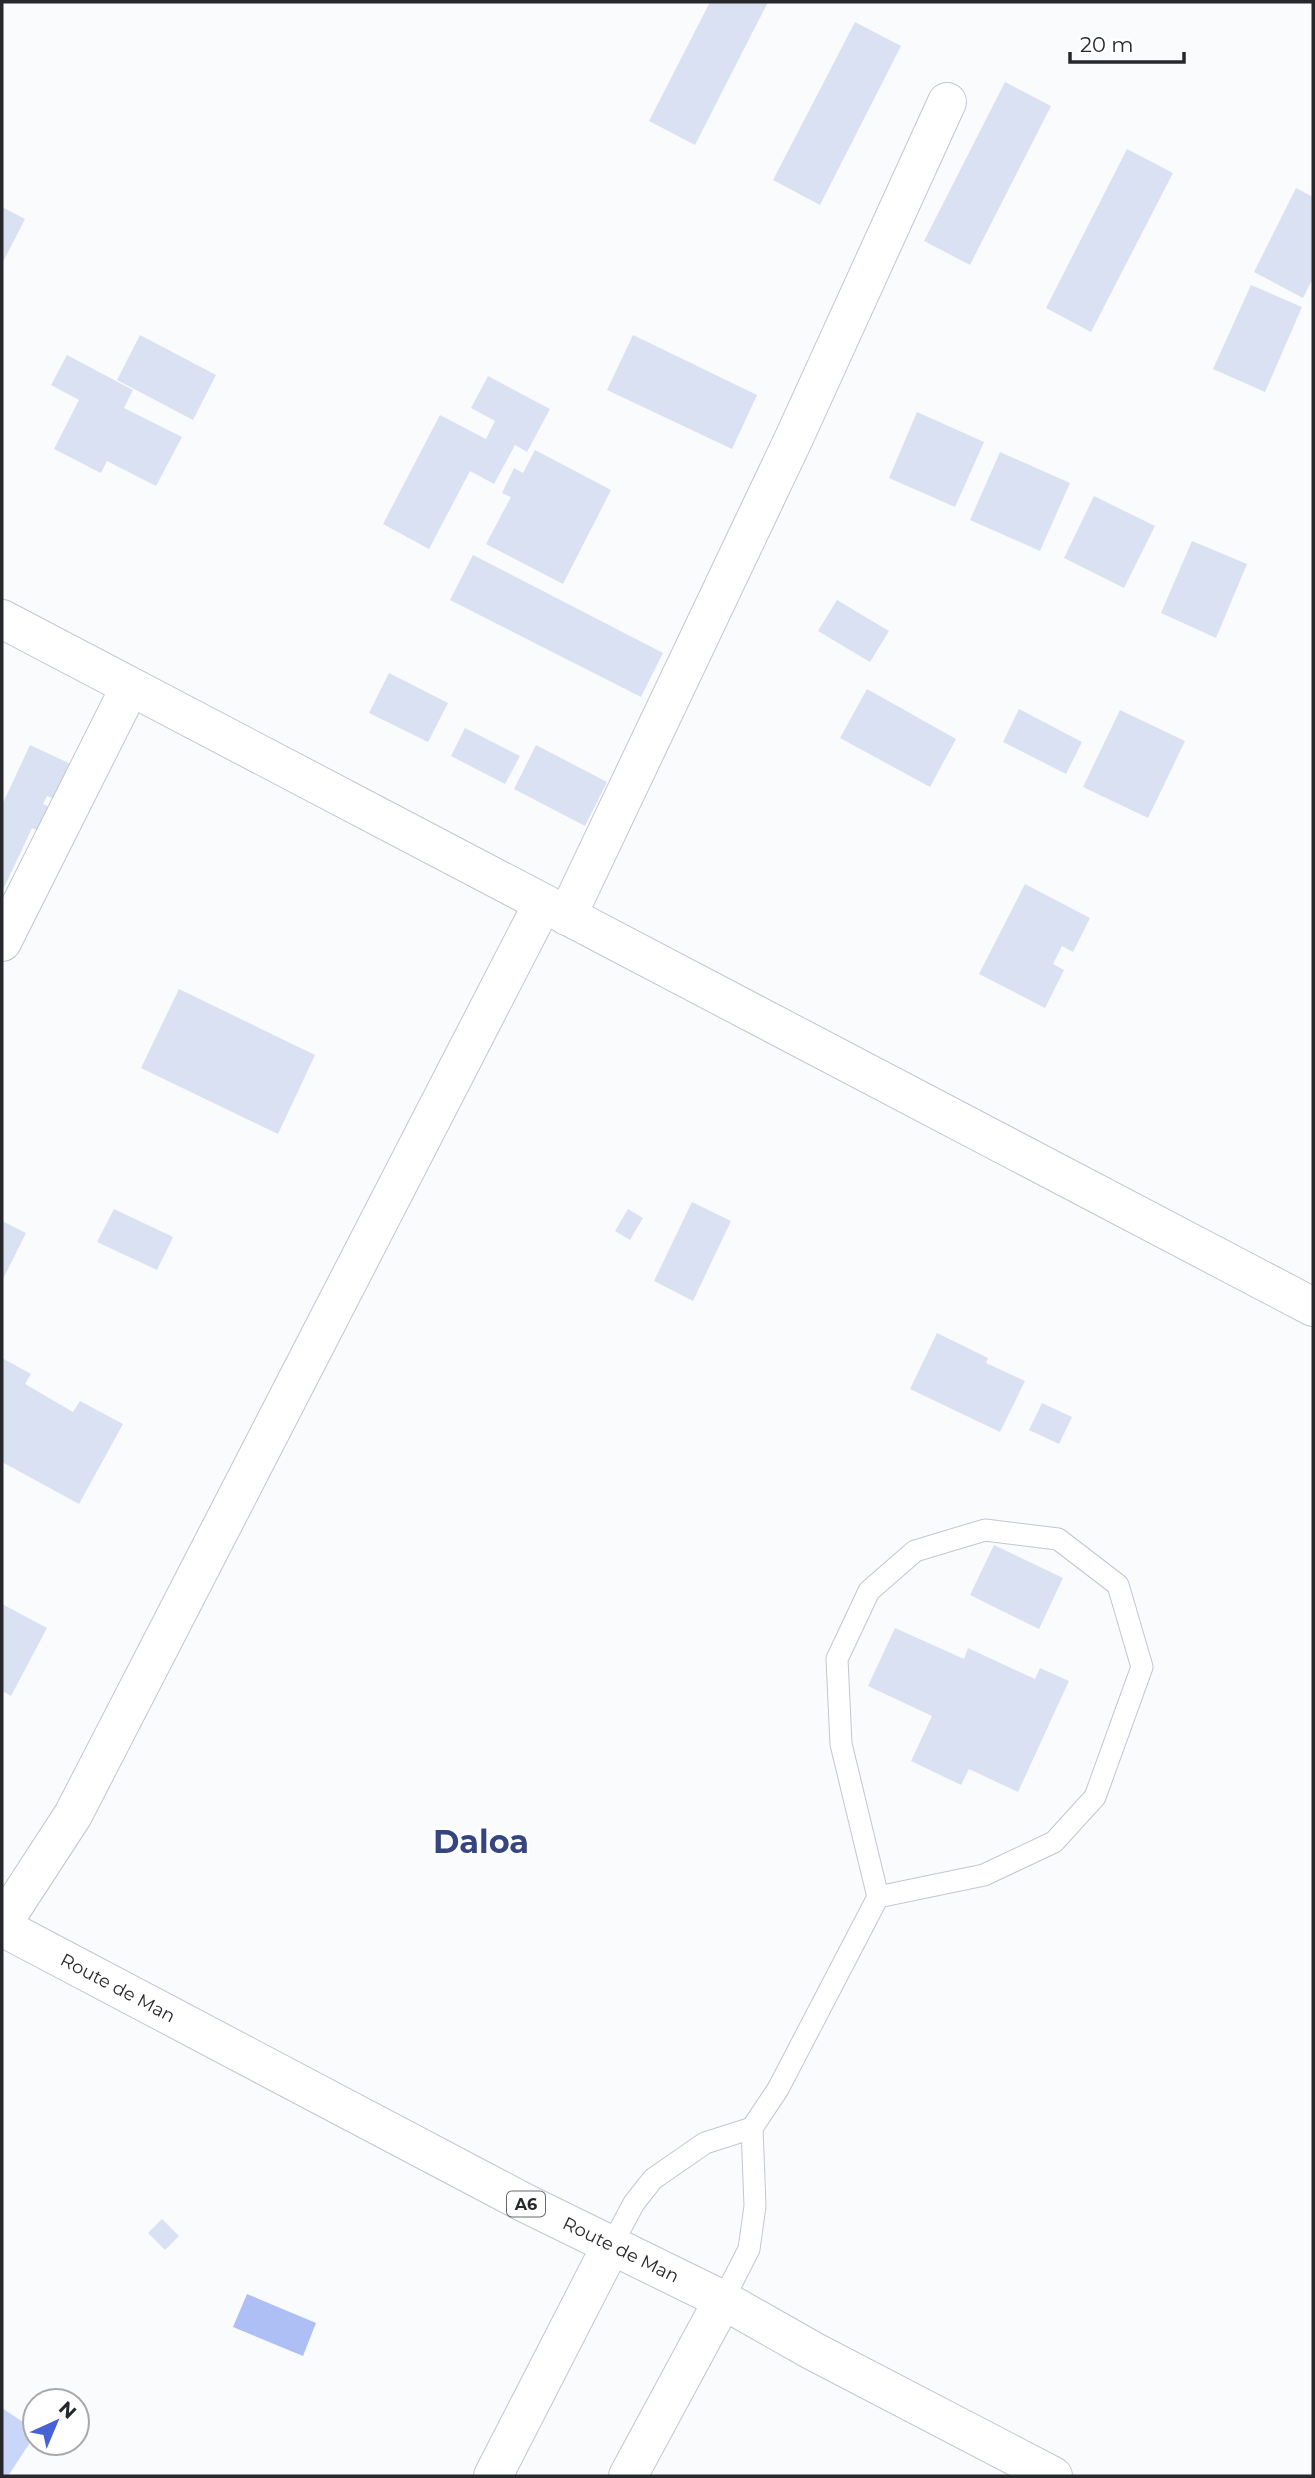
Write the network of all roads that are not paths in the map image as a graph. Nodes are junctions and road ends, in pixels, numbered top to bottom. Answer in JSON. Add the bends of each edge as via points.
{"nodes":[{"id":1,"x":947,"y":102,"type":"dead end"},
{"id":2,"x":2,"y":619,"type":"edge"},
{"id":3,"x":130,"y":687,"type":"junction"},
{"id":4,"x":555,"y":910,"type":"junction"},
{"id":5,"x":2,"y":942,"type":"edge"},
{"id":6,"x":1313,"y":1307,"type":"edge"},
{"id":7,"x":878,"y":1897,"type":"junction"},
{"id":8,"x":2,"y":1926,"type":"edge"},
{"id":9,"x":752,"y":2128,"type":"junction"},
{"id":10,"x":611,"y":2246,"type":"junction"},
{"id":11,"x":723,"y":2300,"type":"junction"},
{"id":12,"x":493,"y":2476,"type":"edge"},
{"id":13,"x":628,"y":2476,"type":"edge"},
{"id":14,"x":1052,"y":2476,"type":"edge"}],
"edges":[{"from":1,"to":4,"type":"main road","via":[[794,438]]},
{"from":2,"to":3,"type":"main road"},
{"from":3,"to":4,"type":"main road"},
{"from":3,"to":5,"type":"main road"},
{"from":4,"to":6,"type":"main road"},
{"from":4,"to":8,"type":"main road","via":[[73,1815]]},
{"from":7,"to":7,"type":"lane","via":[[984,1875],[1054,1842],[1095,1797],[1142,1667],[1118,1585],[1058,1539],[985,1530],[915,1551],[869,1591],[837,1659],[841,1744]]},
{"from":7,"to":9,"type":"lane","via":[[778,2089]]},
{"from":8,"to":10,"type":"main road","name":"Route de Man","number":"A6"},
{"from":9,"to":10,"type":"lane","via":[[705,2143],[653,2179]]},
{"from":9,"to":11,"type":"lane","via":[[755,2206],[749,2249]]},
{"from":10,"to":11,"type":"main road","name":"Route de Man","number":"A6"},
{"from":10,"to":12,"type":"main road"},
{"from":11,"to":13,"type":"main road"},
{"from":11,"to":14,"type":"main road","name":"Route de Man","number":"A6"}]}
